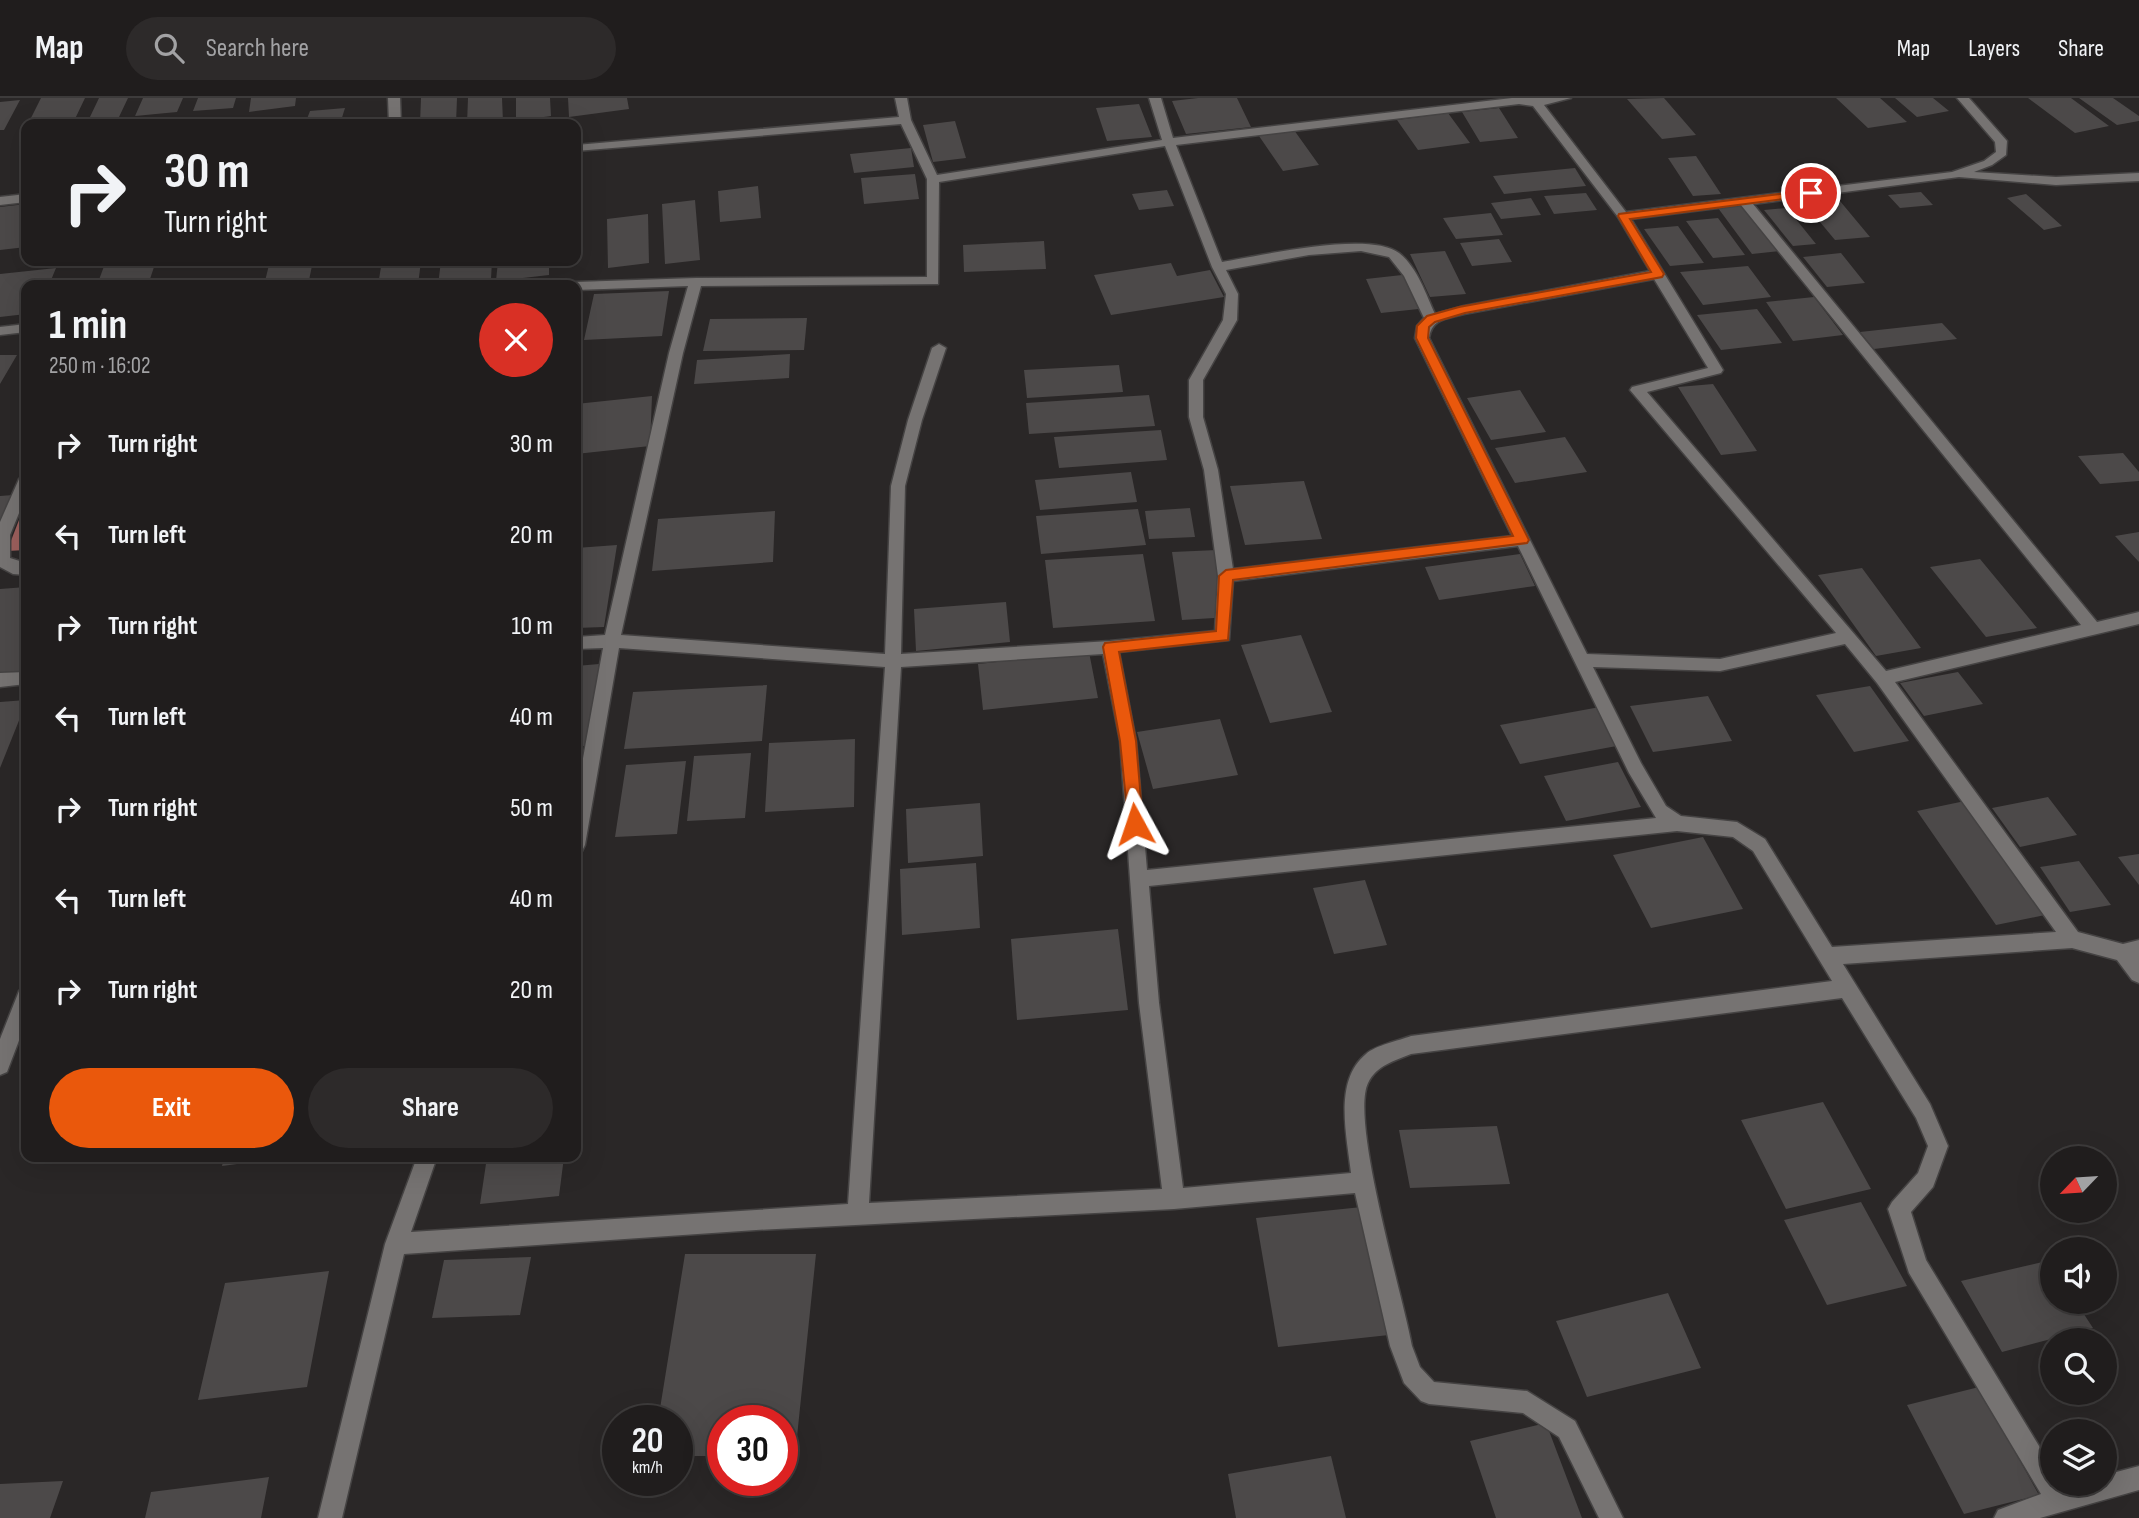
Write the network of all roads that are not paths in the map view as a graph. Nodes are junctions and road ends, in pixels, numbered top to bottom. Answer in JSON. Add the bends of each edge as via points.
{"nodes":[{"id":1,"x":394,"y":98,"type":"edge"},
{"id":2,"x":901,"y":98,"type":"edge"},
{"id":3,"x":1155,"y":98,"type":"edge"},
{"id":4,"x":1565,"y":98,"type":"edge"},
{"id":5,"x":1963,"y":98,"type":"edge"},
{"id":6,"x":1519,"y":99,"type":"edge"},
{"id":7,"x":1536,"y":103,"type":"junction"},
{"id":8,"x":395,"y":119,"type":"edge"},
{"id":9,"x":905,"y":120,"type":"junction"},
{"id":10,"x":1169,"y":142,"type":"junction"},
{"id":11,"x":581,"y":148,"type":"edge"},
{"id":12,"x":1954,"y":175,"type":"junction"},
{"id":13,"x":2139,"y":177,"type":"edge"},
{"id":14,"x":933,"y":179,"type":"junction"},
{"id":15,"x":21,"y":199,"type":"edge"},
{"id":16,"x":0,"y":201,"type":"edge"},
{"id":17,"x":1744,"y":201,"type":"junction"},
{"id":18,"x":1623,"y":216,"type":"junction"},
{"id":19,"x":1218,"y":267,"type":"junction"},
{"id":20,"x":1658,"y":274,"type":"junction"},
{"id":21,"x":696,"y":282,"type":"junction"},
{"id":22,"x":581,"y":286,"type":"edge"},
{"id":23,"x":1431,"y":319,"type":"junction"},
{"id":24,"x":21,"y":329,"type":"edge"},
{"id":25,"x":0,"y":331,"type":"edge"},
{"id":26,"x":939,"y":348,"type":"dead end"},
{"id":27,"x":21,"y":491,"type":"edge"},
{"id":28,"x":1522,"y":540,"type":"junction"},
{"id":29,"x":21,"y":569,"type":"edge"},
{"id":30,"x":1226,"y":576,"type":"junction"},
{"id":31,"x":2139,"y":618,"type":"edge"},
{"id":32,"x":2092,"y":627,"type":"junction"},
{"id":33,"x":1847,"y":637,"type":"junction"},
{"id":34,"x":612,"y":640,"type":"junction"},
{"id":35,"x":581,"y":643,"type":"edge"},
{"id":36,"x":1111,"y":647,"type":"junction"},
{"id":37,"x":1581,"y":660,"type":"junction"},
{"id":38,"x":893,"y":661,"type":"junction"},
{"id":39,"x":21,"y":678,"type":"edge"},
{"id":40,"x":1883,"y":678,"type":"junction"},
{"id":41,"x":0,"y":680,"type":"edge"},
{"id":42,"x":581,"y":817,"type":"edge"},
{"id":43,"x":1677,"y":823,"type":"junction"},
{"id":44,"x":1139,"y":880,"type":"junction"},
{"id":45,"x":2072,"y":939,"type":"junction"},
{"id":46,"x":2131,"y":951,"type":"edge"},
{"id":47,"x":1827,"y":956,"type":"junction"},
{"id":48,"x":2139,"y":974,"type":"edge"},
{"id":49,"x":1847,"y":988,"type":"junction"},
{"id":50,"x":19,"y":1038,"type":"edge"},
{"id":51,"x":0,"y":1065,"type":"edge"},
{"id":52,"x":425,"y":1162,"type":"edge"},
{"id":53,"x":1363,"y":1182,"type":"junction"},
{"id":54,"x":1174,"y":1199,"type":"junction"},
{"id":55,"x":858,"y":1214,"type":"junction"},
{"id":56,"x":396,"y":1244,"type":"junction"},
{"id":57,"x":2139,"y":1478,"type":"edge"},
{"id":58,"x":2058,"y":1500,"type":"junction"},
{"id":59,"x":330,"y":1518,"type":"edge"},
{"id":60,"x":1611,"y":1518,"type":"edge"},
{"id":61,"x":2007,"y":1518,"type":"edge"}],
"edges":[{"from":1,"to":8,"type":"street"},
{"from":2,"to":9,"type":"street"},
{"from":3,"to":10,"type":"street"},
{"from":4,"to":7,"type":"street"},
{"from":5,"to":12,"type":"street","via":[[2001,142],[2002,153]]},
{"from":6,"to":7,"type":"street"},
{"from":6,"to":10,"type":"street"},
{"from":7,"to":18,"type":"street"},
{"from":9,"to":11,"type":"street"},
{"from":9,"to":14,"type":"street"},
{"from":10,"to":14,"type":"street"},
{"from":10,"to":19,"type":"street"},
{"from":12,"to":13,"type":"street","via":[[2056,181]]},
{"from":12,"to":17,"type":"street"},
{"from":14,"to":21,"type":"street","via":[[933,281]]},
{"from":15,"to":16,"type":"street"},
{"from":17,"to":18,"type":"street"},
{"from":17,"to":32,"type":"street"},
{"from":18,"to":20,"type":"street"},
{"from":19,"to":23,"type":"street","via":[[1373,246],[1402,264]]},
{"from":19,"to":30,"type":"street","via":[[1232,294],[1230,320],[1196,380],[1196,417],[1211,470]]},
{"from":20,"to":23,"type":"street"},
{"from":20,"to":33,"type":"street","via":[[1716,370],[1637,390]]},
{"from":21,"to":22,"type":"street"},
{"from":21,"to":34,"type":"street"},
{"from":23,"to":28,"type":"street","via":[[1423,326],[1422,338]]},
{"from":24,"to":25,"type":"street"},
{"from":26,"to":38,"type":"street","via":[[898,486]]},
{"from":27,"to":29,"type":"street","via":[[2,535],[2,561]]},
{"from":28,"to":30,"type":"street"},
{"from":28,"to":37,"type":"street"},
{"from":30,"to":36,"type":"street","via":[[1223,636]]},
{"from":31,"to":32,"type":"street"},
{"from":32,"to":40,"type":"street"},
{"from":33,"to":37,"type":"street","via":[[1720,665]]},
{"from":33,"to":40,"type":"street"},
{"from":34,"to":35,"type":"street"},
{"from":34,"to":38,"type":"street"},
{"from":34,"to":42,"type":"street"},
{"from":36,"to":38,"type":"street"},
{"from":36,"to":44,"type":"street","via":[[1128,741]]},
{"from":37,"to":43,"type":"street","via":[[1660,811]]},
{"from":38,"to":55,"type":"street"},
{"from":39,"to":41,"type":"street"},
{"from":40,"to":45,"type":"street"},
{"from":43,"to":44,"type":"street"},
{"from":43,"to":47,"type":"street","via":[[1737,830],[1759,845]]},
{"from":44,"to":54,"type":"street"},
{"from":45,"to":46,"type":"street"},
{"from":45,"to":47,"type":"street"},
{"from":46,"to":48,"type":"street"},
{"from":47,"to":49,"type":"street"},
{"from":49,"to":53,"type":"street","via":[[1411,1045],[1373,1060],[1357,1082],[1355,1122]]},
{"from":49,"to":58,"type":"street","via":[[1900,1070],[1938,1146],[1926,1180],[1899,1209],[1917,1265]]},
{"from":50,"to":51,"type":"street"},
{"from":52,"to":56,"type":"street"},
{"from":53,"to":54,"type":"street"},
{"from":53,"to":60,"type":"street","via":[[1401,1346],[1412,1375],[1429,1393],[1527,1402],[1567,1429]]},
{"from":54,"to":55,"type":"street"},
{"from":55,"to":56,"type":"street"},
{"from":56,"to":59,"type":"street"},
{"from":57,"to":58,"type":"street"},
{"from":58,"to":61,"type":"street"}]}
